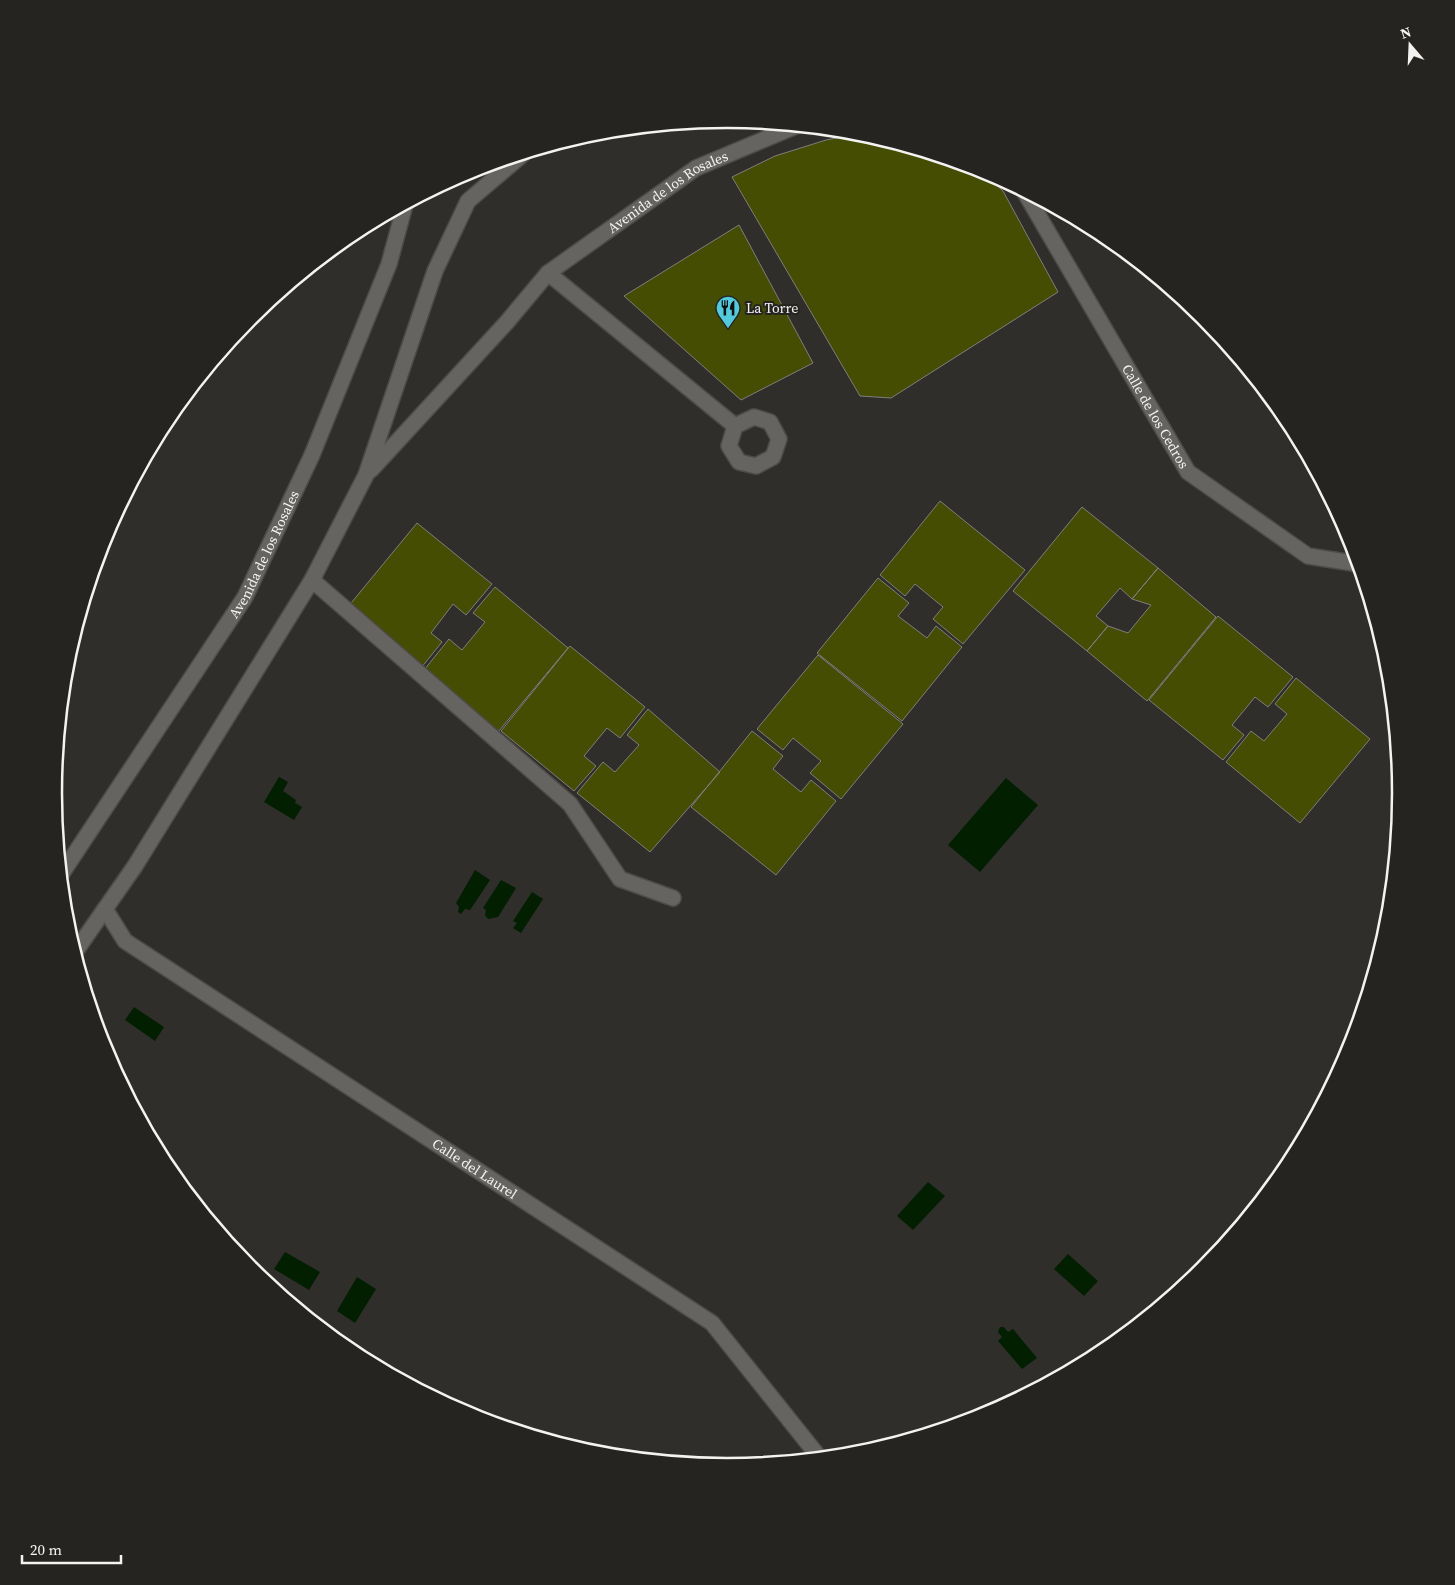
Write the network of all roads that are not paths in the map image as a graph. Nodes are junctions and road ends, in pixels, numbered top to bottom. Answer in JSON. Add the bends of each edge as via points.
{"nodes":[{"id":1,"x":786,"y":130,"type":"edge"},
{"id":2,"x":511,"y":164,"type":"edge"},
{"id":3,"x":1029,"y":200,"type":"edge"},
{"id":4,"x":403,"y":213,"type":"edge"},
{"id":5,"x":548,"y":273,"type":"junction"},
{"id":6,"x":735,"y":426,"type":"dead end"},
{"id":7,"x":366,"y":475,"type":"junction"},
{"id":8,"x":1351,"y":563,"type":"edge"},
{"id":9,"x":312,"y":580,"type":"junction"},
{"id":10,"x":67,"y":866,"type":"edge"},
{"id":11,"x":673,"y":898,"type":"dead end"},
{"id":12,"x":104,"y":909,"type":"junction"},
{"id":13,"x":80,"y":944,"type":"edge"},
{"id":14,"x":815,"y":1452,"type":"edge"}],
"edges":[{"from":1,"to":5,"type":"street","name":"Avenida de los Rosales","via":[[696,168]]},
{"from":2,"to":7,"type":"street","name":"Avenida de los Rosales","via":[[468,201],[435,272]]},
{"from":3,"to":8,"type":"street","name":"Calle de los Cedros","via":[[1188,472],[1308,556]]},
{"from":4,"to":10,"type":"street","name":"Avenida de los Rosales","via":[[389,264],[312,455],[245,597]]},
{"from":5,"to":6,"type":"street"},
{"from":5,"to":7,"type":"street","name":"Avenida de los Rosales"},
{"from":7,"to":9,"type":"street","name":"Avenida de los Rosales"},
{"from":9,"to":11,"type":"street","via":[[570,804],[620,879]]},
{"from":9,"to":12,"type":"street","name":"Avenida de los Rosales","via":[[135,866]]},
{"from":12,"to":13,"type":"street","name":"Avenida de los Rosales"},
{"from":12,"to":14,"type":"street","name":"Calle del Laurel","via":[[125,941],[712,1323]]}]}
